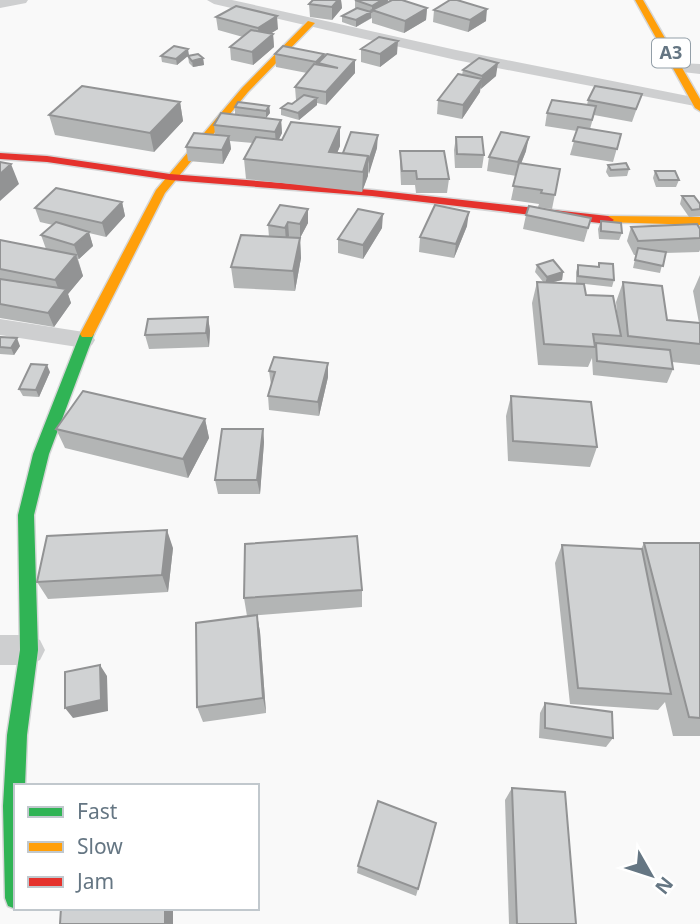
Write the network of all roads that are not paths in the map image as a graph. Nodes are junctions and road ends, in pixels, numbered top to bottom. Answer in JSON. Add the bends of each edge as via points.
{"nodes":[{"id":1,"x":21,"y":0,"type":"edge"},
{"id":2,"x":214,"y":0,"type":"edge"},
{"id":3,"x":639,"y":0,"type":"edge"},
{"id":4,"x":0,"y":4,"type":"edge"},
{"id":5,"x":317,"y":7,"type":"edge"},
{"id":6,"x":304,"y":22,"type":"junction"},
{"id":7,"x":679,"y":68,"type":"junction"},
{"id":8,"x":700,"y":69,"type":"edge"},
{"id":9,"x":699,"y":105,"type":"edge"},
{"id":10,"x":0,"y":156,"type":"edge"},
{"id":11,"x":170,"y":177,"type":"junction"},
{"id":12,"x":700,"y":221,"type":"edge"},
{"id":13,"x":0,"y":327,"type":"edge"},
{"id":14,"x":84,"y":340,"type":"junction"},
{"id":15,"x":15,"y":650,"type":"edge"},
{"id":16,"x":15,"y":784,"type":"edge"}],
"edges":[{"from":1,"to":4,"type":"street"},
{"from":2,"to":6,"type":"street"},
{"from":3,"to":7,"type":"main road","number":"A3"},
{"from":5,"to":6,"type":"street"},
{"from":6,"to":9,"type":"street"},
{"from":6,"to":11,"type":"main road"},
{"from":7,"to":8,"type":"street"},
{"from":7,"to":9,"type":"main road","number":"A3"},
{"from":10,"to":11,"type":"main road"},
{"from":11,"to":12,"type":"main road","via":[[372,193],[606,220]]},
{"from":11,"to":14,"type":"main road"},
{"from":13,"to":14,"type":"street"},
{"from":14,"to":15,"type":"main road","via":[[29,495]]},
{"from":15,"to":16,"type":"main road"}]}
